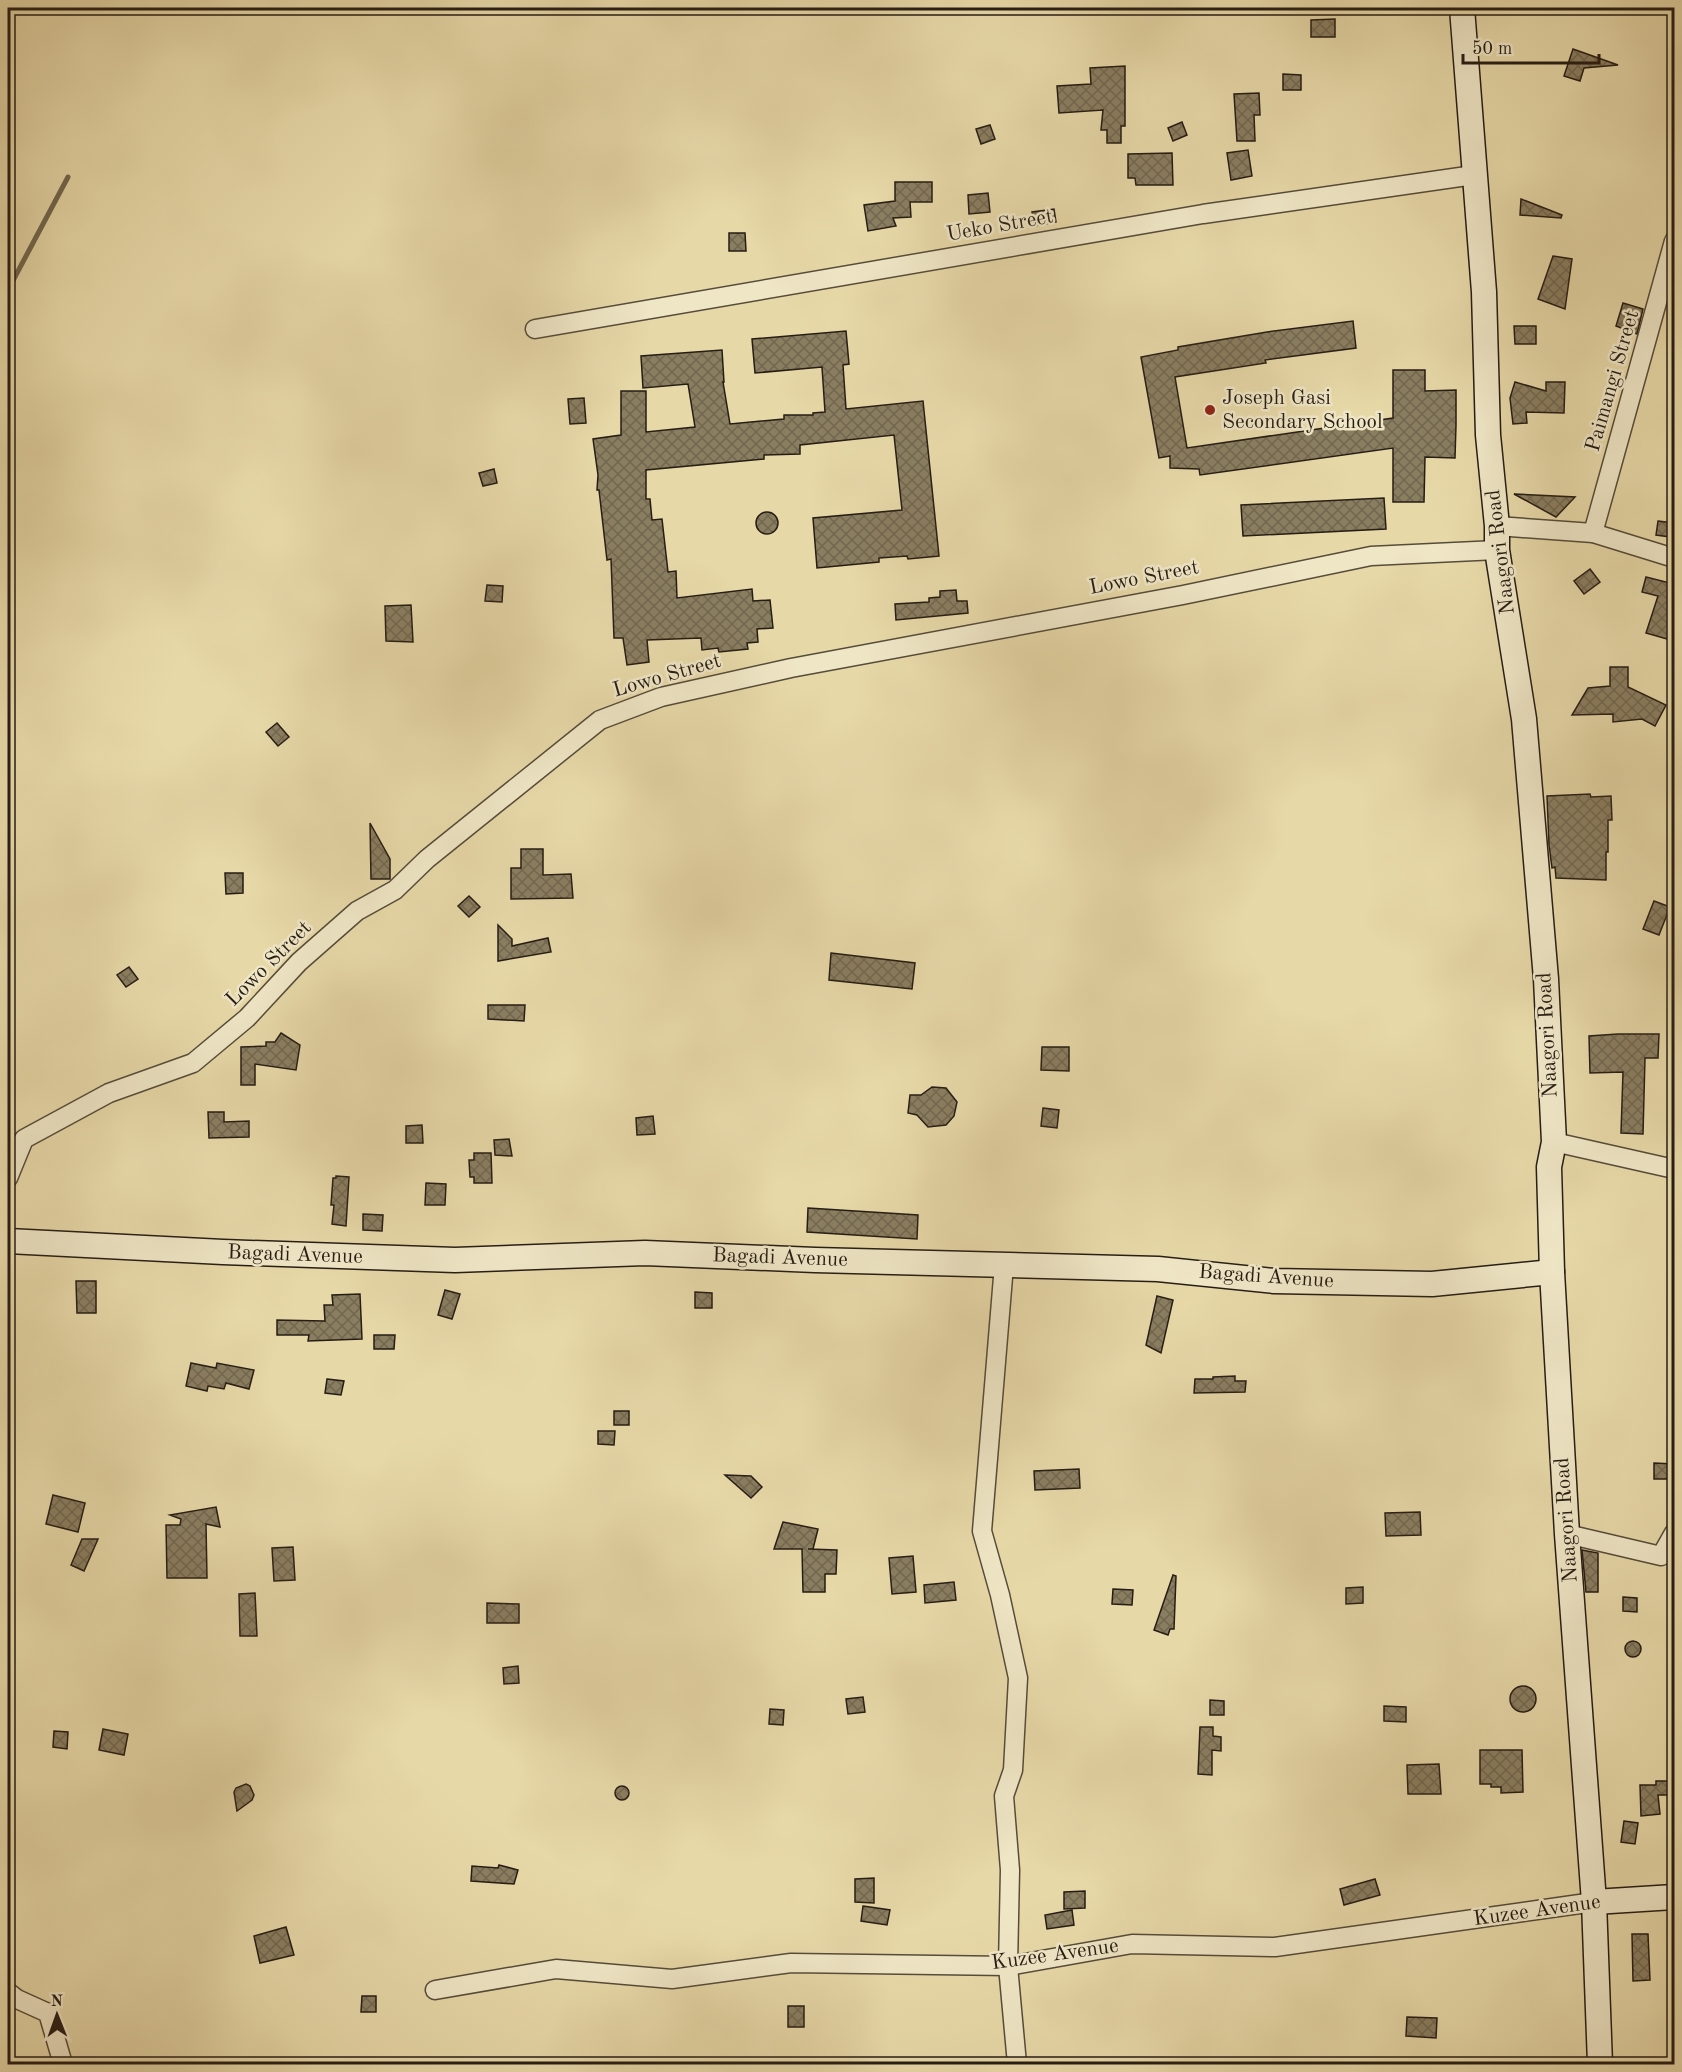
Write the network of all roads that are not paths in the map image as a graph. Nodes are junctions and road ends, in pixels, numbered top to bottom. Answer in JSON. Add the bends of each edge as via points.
{"nodes":[{"id":1,"x":1462,"y":8,"type":"edge"},
{"id":2,"x":1474,"y":175,"type":"junction"},
{"id":3,"x":1674,"y":241,"type":"edge"},
{"id":4,"x":535,"y":329,"type":"dead end"},
{"id":5,"x":1593,"y":533,"type":"junction"},
{"id":6,"x":1497,"y":538,"type":"junction"},
{"id":7,"x":1674,"y":558,"type":"edge"},
{"id":8,"x":1554,"y":1142,"type":"junction"},
{"id":9,"x":1674,"y":1169,"type":"edge"},
{"id":10,"x":8,"y":1178,"type":"edge"},
{"id":11,"x":8,"y":1241,"type":"edge"},
{"id":12,"x":1004,"y":1265,"type":"junction"},
{"id":13,"x":1552,"y":1272,"type":"junction"},
{"id":14,"x":1674,"y":1533,"type":"edge"},
{"id":15,"x":1567,"y":1534,"type":"junction"},
{"id":16,"x":1674,"y":1897,"type":"edge"},
{"id":17,"x":1594,"y":1902,"type":"junction"},
{"id":18,"x":1008,"y":1966,"type":"junction"},
{"id":19,"x":435,"y":1990,"type":"dead end"},
{"id":20,"x":8,"y":1992,"type":"edge"},
{"id":21,"x":63,"y":2064,"type":"edge"},
{"id":22,"x":1017,"y":2064,"type":"edge"},
{"id":23,"x":1600,"y":2064,"type":"edge"}],
"edges":[{"from":1,"to":2,"type":"street","name":"Naagori Road"},
{"from":2,"to":4,"type":"street","name":"Ueko Street","via":[[1203,214]]},
{"from":2,"to":6,"type":"street","name":"Naagori Road"},
{"from":3,"to":5,"type":"street","name":"Paimangi Street"},
{"from":5,"to":6,"type":"street","name":"Lowo Street"},
{"from":5,"to":7,"type":"street","name":"Lowo Street"},
{"from":6,"to":8,"type":"street","name":"Naagori Road","via":[[1524,719],[1546,980]]},
{"from":6,"to":10,"type":"street","name":"Lowo Street","via":[[1371,556],[791,668],[661,697],[600,720],[395,890],[357,911],[299,962],[247,1018],[193,1064],[109,1093],[24,1139]]},
{"from":8,"to":9,"type":"street"},
{"from":8,"to":13,"type":"street","name":"Naagori Road","via":[[1548,1167]]},
{"from":11,"to":12,"type":"street","name":"Bagadi Avenue","via":[[455,1260],[645,1253]]},
{"from":12,"to":13,"type":"street","name":"Bagadi Avenue","via":[[1158,1269],[1274,1281],[1432,1284]]},
{"from":12,"to":18,"type":"street","via":[[982,1530],[1018,1678],[1013,1770],[1004,1797],[1010,1870]]},
{"from":13,"to":15,"type":"street","name":"Naagori Road"},
{"from":14,"to":15,"type":"street","via":[[1661,1556]]},
{"from":15,"to":17,"type":"street","name":"Naagori Road"},
{"from":16,"to":17,"type":"street","name":"Kuzee Avenue"},
{"from":17,"to":18,"type":"street","name":"Kuzee Avenue","via":[[1275,1947],[1132,1944]]},
{"from":17,"to":23,"type":"street","name":"Naagori Road"},
{"from":18,"to":19,"type":"street","name":"Kuzee Avenue","via":[[791,1963],[672,1979],[556,1969]]},
{"from":18,"to":22,"type":"street"},
{"from":20,"to":21,"type":"street","via":[[48,2013]]}]}
